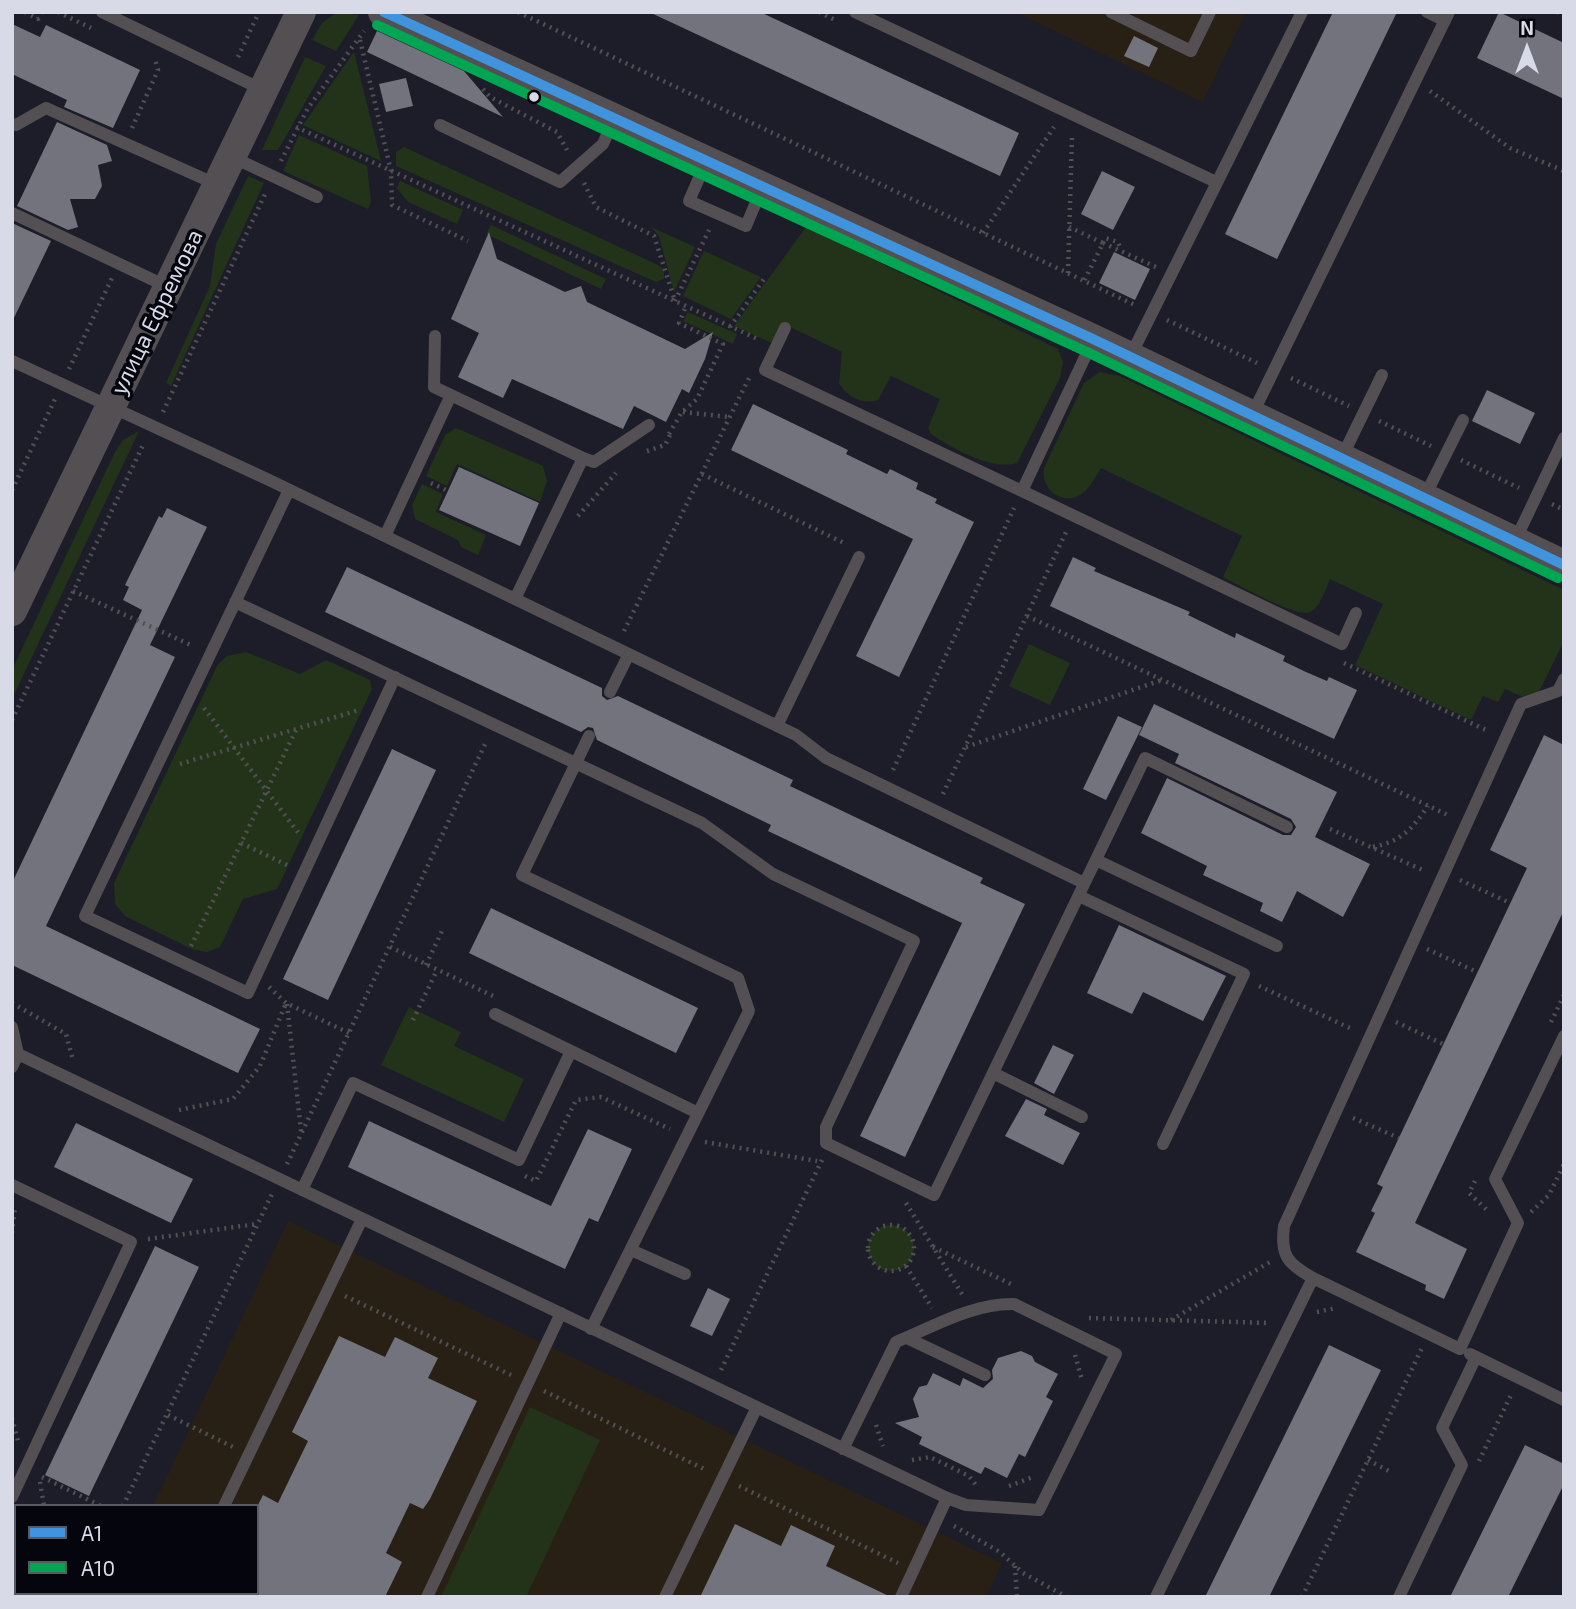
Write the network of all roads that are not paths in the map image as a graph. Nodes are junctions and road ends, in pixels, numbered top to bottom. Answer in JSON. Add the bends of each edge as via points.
{"nodes":[{"id":1,"x":102,"y":12,"type":"edge"},
{"id":2,"x":301,"y":12,"type":"edge"},
{"id":3,"x":383,"y":12,"type":"edge"},
{"id":4,"x":855,"y":12,"type":"edge"},
{"id":5,"x":1111,"y":12,"type":"edge"},
{"id":6,"x":1210,"y":12,"type":"edge"},
{"id":7,"x":1302,"y":12,"type":"edge"},
{"id":8,"x":1427,"y":12,"type":"edge"},
{"id":9,"x":1447,"y":16,"type":"edge"},
{"id":10,"x":263,"y":90,"type":"junction"},
{"id":11,"x":614,"y":119,"type":"junction"},
{"id":12,"x":12,"y":124,"type":"edge"},
{"id":13,"x":440,"y":125,"type":"dead end"},
{"id":14,"x":232,"y":157,"type":"junction"},
{"id":15,"x":706,"y":161,"type":"junction"},
{"id":16,"x":1216,"y":182,"type":"junction"},
{"id":17,"x":218,"y":185,"type":"junction"},
{"id":18,"x":762,"y":187,"type":"junction"},
{"id":19,"x":317,"y":197,"type":"dead end"},
{"id":20,"x":12,"y":213,"type":"edge"},
{"id":21,"x":169,"y":287,"type":"junction"},
{"id":22,"x":785,"y":328,"type":"dead end"},
{"id":23,"x":435,"y":336,"type":"dead end"},
{"id":24,"x":1093,"y":339,"type":"junction"},
{"id":25,"x":1130,"y":357,"type":"junction"},
{"id":26,"x":12,"y":361,"type":"edge"},
{"id":27,"x":1382,"y":375,"type":"dead end"},
{"id":28,"x":451,"y":395,"type":"junction"},
{"id":29,"x":111,"y":407,"type":"junction"},
{"id":30,"x":1252,"y":416,"type":"junction"},
{"id":31,"x":1462,"y":420,"type":"dead end"},
{"id":32,"x":649,"y":425,"type":"road end"},
{"id":33,"x":1564,"y":438,"type":"edge"},
{"id":34,"x":583,"y":458,"type":"junction"},
{"id":35,"x":1341,"y":458,"type":"junction"},
{"id":36,"x":289,"y":490,"type":"junction"},
{"id":37,"x":1021,"y":491,"type":"junction"},
{"id":38,"x":1424,"y":498,"type":"junction"},
{"id":39,"x":385,"y":536,"type":"junction"},
{"id":40,"x":1514,"y":542,"type":"junction"},
{"id":41,"x":859,"y":557,"type":"dead end"},
{"id":42,"x":1564,"y":565,"type":"edge"},
{"id":43,"x":515,"y":599,"type":"junction"},
{"id":44,"x":235,"y":602,"type":"junction"},
{"id":45,"x":12,"y":611,"type":"edge"},
{"id":46,"x":1356,"y":613,"type":"dead end"},
{"id":47,"x":629,"y":654,"type":"junction"},
{"id":48,"x":395,"y":677,"type":"junction"},
{"id":49,"x":1564,"y":679,"type":"edge"},
{"id":50,"x":610,"y":692,"type":"dead end"},
{"id":51,"x":777,"y":726,"type":"junction"},
{"id":52,"x":589,"y":736,"type":"dead end"},
{"id":53,"x":576,"y":763,"type":"junction"},
{"id":54,"x":1287,"y":827,"type":"dead end"},
{"id":55,"x":1096,"y":860,"type":"junction"},
{"id":56,"x":1082,"y":890,"type":"junction"},
{"id":57,"x":1277,"y":946,"type":"dead end"},
{"id":58,"x":495,"y":1014,"type":"dead end"},
{"id":59,"x":12,"y":1027,"type":"edge"},
{"id":60,"x":1564,"y":1036,"type":"edge"},
{"id":61,"x":571,"y":1051,"type":"junction"},
{"id":62,"x":18,"y":1054,"type":"junction"},
{"id":63,"x":12,"y":1067,"type":"edge"},
{"id":64,"x":993,"y":1073,"type":"junction"},
{"id":65,"x":698,"y":1113,"type":"junction"},
{"id":66,"x":1082,"y":1117,"type":"dead end"},
{"id":67,"x":1164,"y":1144,"type":"dead end"},
{"id":68,"x":12,"y":1185,"type":"edge"},
{"id":69,"x":302,"y":1190,"type":"junction"},
{"id":70,"x":362,"y":1219,"type":"junction"},
{"id":71,"x":631,"y":1250,"type":"junction"},
{"id":72,"x":685,"y":1275,"type":"dead end"},
{"id":73,"x":1313,"y":1278,"type":"junction"},
{"id":74,"x":561,"y":1313,"type":"junction"},
{"id":75,"x":591,"y":1329,"type":"junction"},
{"id":76,"x":907,"y":1338,"type":"junction"},
{"id":77,"x":1460,"y":1349,"type":"junction"},
{"id":78,"x":1476,"y":1357,"type":"junction"},
{"id":79,"x":985,"y":1376,"type":"dead end"},
{"id":80,"x":1564,"y":1400,"type":"edge"},
{"id":81,"x":757,"y":1407,"type":"junction"},
{"id":82,"x":843,"y":1449,"type":"junction"},
{"id":83,"x":12,"y":1497,"type":"edge"},
{"id":84,"x":947,"y":1498,"type":"junction"},
{"id":85,"x":225,"y":1504,"type":"edge"},
{"id":86,"x":427,"y":1597,"type":"edge"},
{"id":87,"x":665,"y":1597,"type":"edge"},
{"id":88,"x":901,"y":1597,"type":"edge"},
{"id":89,"x":1156,"y":1597,"type":"edge"},
{"id":90,"x":1399,"y":1597,"type":"edge"}],
"edges":[{"from":1,"to":10,"type":"lane"},
{"from":2,"to":10,"type":"street","name":"улица Ефремова"},
{"from":3,"to":11,"type":"street"},
{"from":4,"to":16,"type":"lane"},
{"from":5,"to":6,"type":"lane","via":[[1191,51]]},
{"from":7,"to":16,"type":"lane"},
{"from":8,"to":9,"type":"lane"},
{"from":9,"to":30,"type":"lane"},
{"from":10,"to":14,"type":"street","name":"улица Ефремова"},
{"from":11,"to":13,"type":"lane","via":[[603,144],[560,182]]},
{"from":11,"to":15,"type":"street"},
{"from":12,"to":17,"type":"lane","via":[[46,108]]},
{"from":14,"to":17,"type":"street","name":"улица Ефремова"},
{"from":14,"to":19,"type":"lane"},
{"from":15,"to":18,"type":"street"},
{"from":15,"to":18,"type":"lane","via":[[689,201],[746,226]]},
{"from":16,"to":25,"type":"lane"},
{"from":17,"to":21,"type":"street","name":"улица Ефремова"},
{"from":18,"to":24,"type":"street"},
{"from":20,"to":21,"type":"lane"},
{"from":21,"to":29,"type":"street","name":"улица Ефремова"},
{"from":22,"to":37,"type":"lane","via":[[765,370]]},
{"from":23,"to":28,"type":"lane","via":[[433,387]]},
{"from":24,"to":25,"type":"street"},
{"from":24,"to":37,"type":"lane"},
{"from":25,"to":30,"type":"street"},
{"from":26,"to":29,"type":"lane"},
{"from":27,"to":35,"type":"lane"},
{"from":28,"to":34,"type":"lane"},
{"from":28,"to":39,"type":"lane"},
{"from":29,"to":36,"type":"lane"},
{"from":29,"to":45,"type":"street","name":"улица Ефремова"},
{"from":30,"to":35,"type":"street"},
{"from":31,"to":38,"type":"lane"},
{"from":32,"to":34,"type":"lane","via":[[594,462]]},
{"from":33,"to":40,"type":"lane"},
{"from":34,"to":43,"type":"lane"},
{"from":35,"to":38,"type":"street"},
{"from":36,"to":39,"type":"lane"},
{"from":36,"to":44,"type":"lane"},
{"from":37,"to":46,"type":"lane","via":[[1342,644]]},
{"from":38,"to":40,"type":"street"},
{"from":39,"to":43,"type":"lane"},
{"from":40,"to":42,"type":"street"},
{"from":41,"to":51,"type":"lane"},
{"from":43,"to":47,"type":"lane"},
{"from":44,"to":48,"type":"lane"},
{"from":44,"to":48,"type":"lane","via":[[85,916],[248,993]]},
{"from":47,"to":50,"type":"lane"},
{"from":47,"to":51,"type":"lane"},
{"from":48,"to":53,"type":"lane"},
{"from":49,"to":73,"type":"lane","via":[[1558,691],[1521,704],[1466,824],[1448,878],[1369,1037],[1284,1226],[1283,1254],[1289,1264]]},
{"from":51,"to":56,"type":"lane","via":[[826,758]]},
{"from":52,"to":53,"type":"lane"},
{"from":53,"to":64,"type":"lane","via":[[702,823],[773,874],[914,942],[826,1127],[826,1143],[934,1195]]},
{"from":53,"to":65,"type":"lane","via":[[522,875],[738,978],[749,1011]]},
{"from":54,"to":55,"type":"lane","via":[[1145,758]]},
{"from":55,"to":56,"type":"lane"},
{"from":55,"to":57,"type":"lane"},
{"from":56,"to":64,"type":"lane"},
{"from":56,"to":67,"type":"lane","via":[[1244,974]]},
{"from":58,"to":61,"type":"lane"},
{"from":59,"to":62,"type":"lane"},
{"from":60,"to":77,"type":"lane","via":[[1495,1179],[1518,1223]]},
{"from":61,"to":65,"type":"lane"},
{"from":61,"to":69,"type":"lane","via":[[519,1160],[353,1083]]},
{"from":62,"to":63,"type":"lane"},
{"from":62,"to":69,"type":"lane"},
{"from":64,"to":66,"type":"lane"},
{"from":65,"to":71,"type":"lane"},
{"from":68,"to":83,"type":"lane","via":[[131,1242]]},
{"from":69,"to":70,"type":"lane"},
{"from":70,"to":74,"type":"lane"},
{"from":70,"to":85,"type":"lane"},
{"from":71,"to":72,"type":"lane"},
{"from":71,"to":75,"type":"lane"},
{"from":73,"to":77,"type":"lane"},
{"from":73,"to":89,"type":"lane"},
{"from":74,"to":75,"type":"lane"},
{"from":74,"to":86,"type":"lane"},
{"from":75,"to":81,"type":"lane"},
{"from":76,"to":79,"type":"lane"},
{"from":76,"to":82,"type":"lane","via":[[896,1342]]},
{"from":76,"to":84,"type":"lane","via":[[972,1311],[998,1303],[1014,1304],[1116,1354],[1040,1510],[966,1505]]},
{"from":77,"to":78,"type":"lane"},
{"from":78,"to":80,"type":"lane"},
{"from":78,"to":90,"type":"lane","via":[[1441,1428],[1462,1465]]},
{"from":81,"to":82,"type":"lane"},
{"from":81,"to":87,"type":"lane"},
{"from":82,"to":84,"type":"lane"},
{"from":84,"to":88,"type":"lane"}]}
